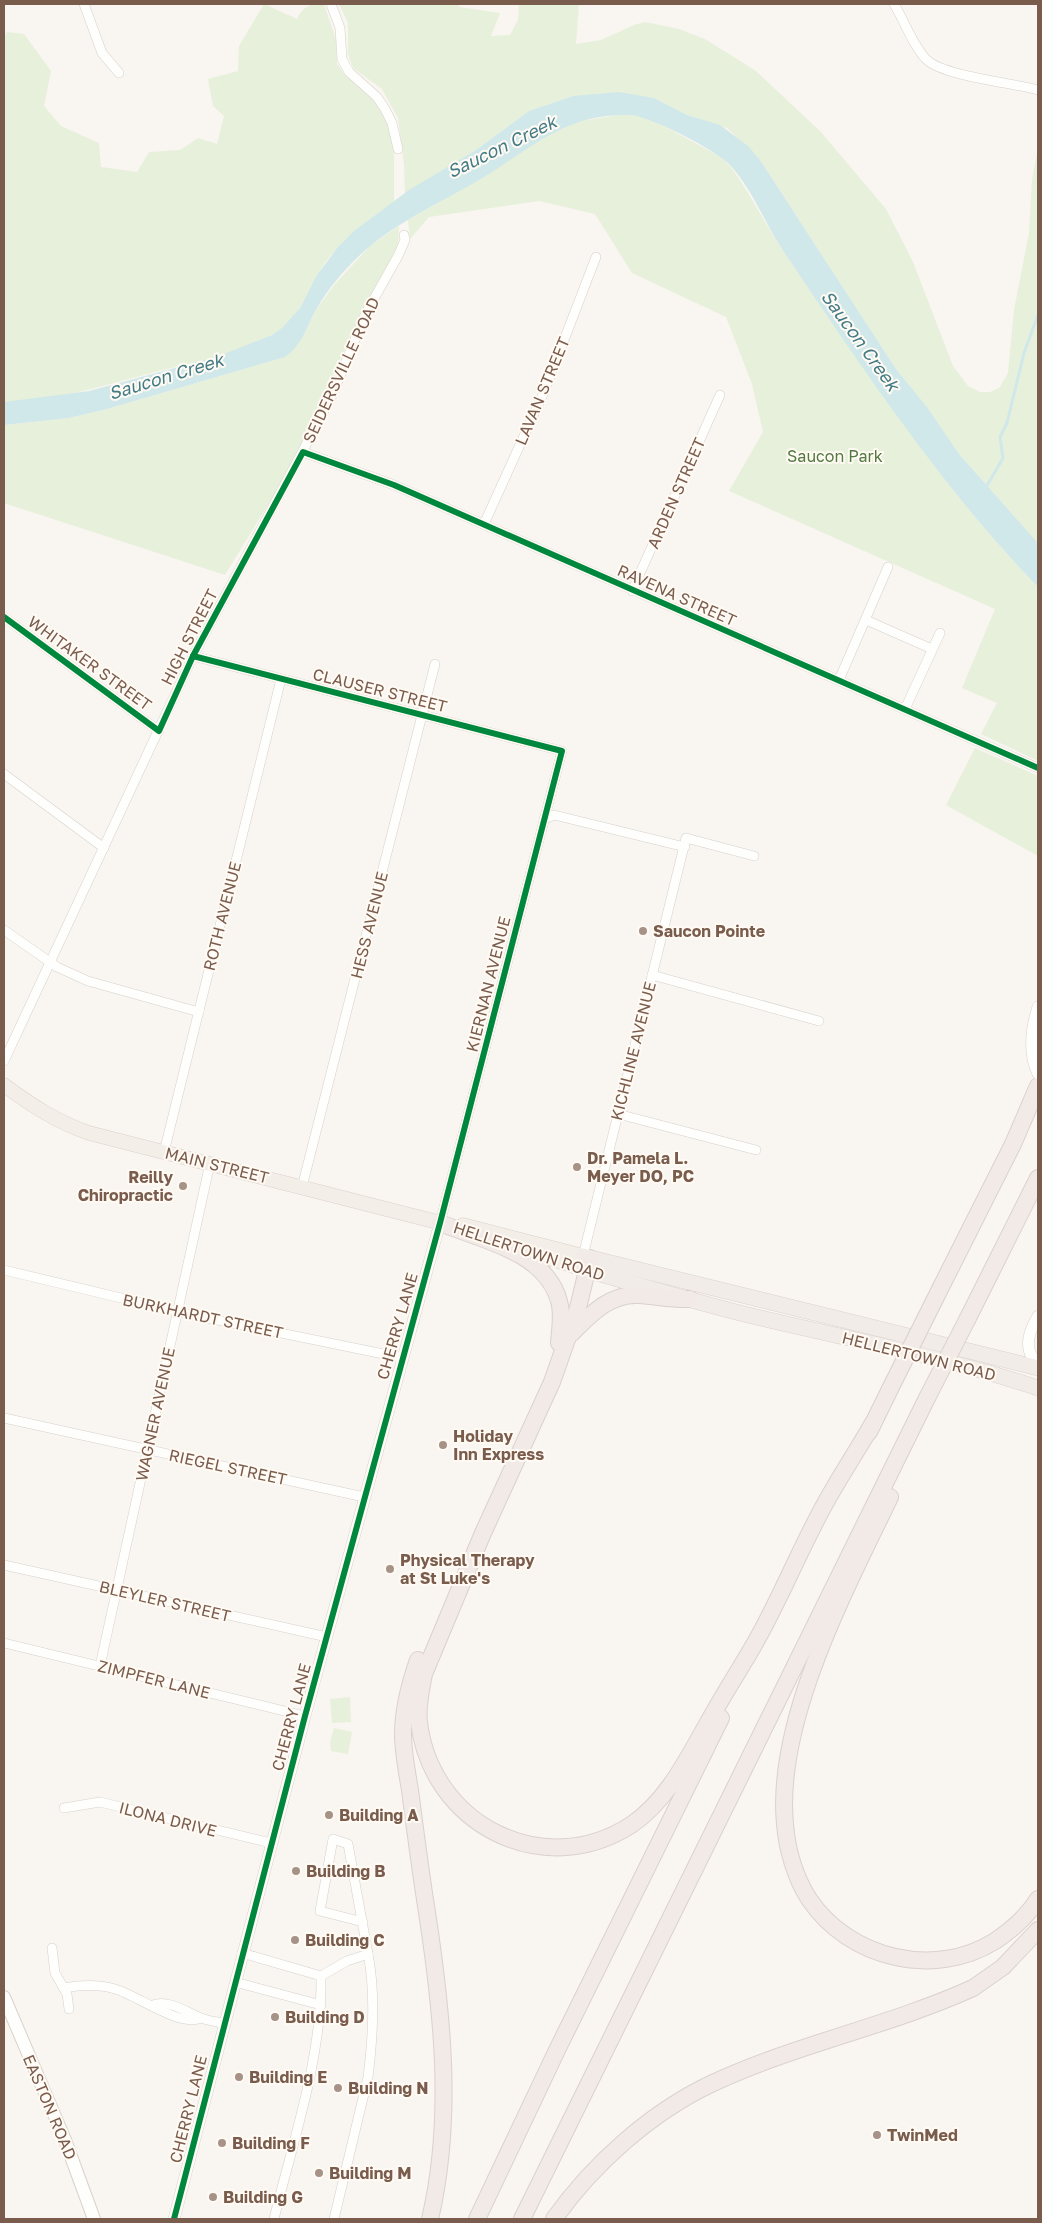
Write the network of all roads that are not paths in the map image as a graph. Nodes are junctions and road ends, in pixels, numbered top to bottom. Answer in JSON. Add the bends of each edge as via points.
{"nodes":[{"id":1,"x":84,"y":4,"type":"edge"},
{"id":2,"x":331,"y":4,"type":"edge"},
{"id":3,"x":894,"y":4,"type":"edge"},
{"id":4,"x":119,"y":73,"type":"dead end"},
{"id":5,"x":1038,"y":90,"type":"edge"},
{"id":6,"x":398,"y":148,"type":"dead end"},
{"id":7,"x":404,"y":235,"type":"dead end"},
{"id":8,"x":596,"y":257,"type":"dead end"},
{"id":9,"x":720,"y":394,"type":"dead end"},
{"id":10,"x":303,"y":452,"type":"junction"},
{"id":11,"x":484,"y":524,"type":"junction"},
{"id":12,"x":888,"y":567,"type":"dead end"},
{"id":13,"x":231,"y":584,"type":"joint"},
{"id":14,"x":632,"y":591,"type":"junction"},
{"id":15,"x":4,"y":617,"type":"edge"},
{"id":16,"x":866,"y":620,"type":"junction"},
{"id":17,"x":940,"y":633,"type":"dead end"},
{"id":18,"x":932,"y":649,"type":"junction"},
{"id":19,"x":192,"y":656,"type":"junction"},
{"id":20,"x":435,"y":664,"type":"dead end"},
{"id":21,"x":281,"y":679,"type":"junction"},
{"id":22,"x":839,"y":680,"type":"junction"},
{"id":23,"x":905,"y":708,"type":"junction"},
{"id":24,"x":422,"y":715,"type":"junction"},
{"id":25,"x":159,"y":731,"type":"junction"},
{"id":26,"x":562,"y":751,"type":"joint"},
{"id":27,"x":1038,"y":768,"type":"edge"},
{"id":28,"x":4,"y":774,"type":"edge"},
{"id":29,"x":544,"y":819,"type":"junction"},
{"id":30,"x":684,"y":846,"type":"junction"},
{"id":31,"x":104,"y":848,"type":"junction"},
{"id":32,"x":754,"y":856,"type":"dead end"},
{"id":33,"x":4,"y":930,"type":"edge"},
{"id":34,"x":51,"y":963,"type":"junction"},
{"id":35,"x":652,"y":975,"type":"junction"},
{"id":36,"x":1038,"y":1007,"type":"edge"},
{"id":37,"x":199,"y":1012,"type":"junction"},
{"id":38,"x":819,"y":1021,"type":"dead end"},
{"id":39,"x":4,"y":1061,"type":"edge"},
{"id":40,"x":1038,"y":1074,"type":"edge"},
{"id":41,"x":4,"y":1086,"type":"edge"},
{"id":42,"x":1038,"y":1086,"type":"edge"},
{"id":43,"x":618,"y":1114,"type":"junction"},
{"id":44,"x":756,"y":1150,"type":"dead end"},
{"id":45,"x":164,"y":1152,"type":"junction"},
{"id":46,"x":210,"y":1163,"type":"junction"},
{"id":47,"x":1038,"y":1178,"type":"edge"},
{"id":48,"x":302,"y":1187,"type":"junction"},
{"id":49,"x":440,"y":1223,"type":"junction"},
{"id":50,"x":585,"y":1263,"type":"junction"},
{"id":51,"x":4,"y":1270,"type":"edge"},
{"id":52,"x":690,"y":1299,"type":"junction"},
{"id":53,"x":177,"y":1311,"type":"junction"},
{"id":54,"x":1038,"y":1316,"type":"edge"},
{"id":55,"x":564,"y":1339,"type":"junction"},
{"id":56,"x":403,"y":1358,"type":"junction"},
{"id":57,"x":1038,"y":1363,"type":"edge"},
{"id":58,"x":1038,"y":1368,"type":"edge"},
{"id":59,"x":1038,"y":1388,"type":"edge"},
{"id":60,"x":932,"y":1400,"type":"junction"},
{"id":61,"x":4,"y":1418,"type":"edge"},
{"id":62,"x":873,"y":1423,"type":"junction"},
{"id":63,"x":148,"y":1450,"type":"junction"},
{"id":64,"x":364,"y":1497,"type":"junction"},
{"id":65,"x":4,"y":1565,"type":"edge"},
{"id":66,"x":118,"y":1590,"type":"junction"},
{"id":67,"x":327,"y":1637,"type":"junction"},
{"id":68,"x":4,"y":1643,"type":"edge"},
{"id":69,"x":100,"y":1666,"type":"junction"},
{"id":70,"x":305,"y":1716,"type":"junction"},
{"id":71,"x":64,"y":1808,"type":"dead end"},
{"id":72,"x":271,"y":1843,"type":"junction"},
{"id":73,"x":1038,"y":1899,"type":"edge"},
{"id":74,"x":363,"y":1922,"type":"junction"},
{"id":75,"x":1038,"y":1930,"type":"edge"},
{"id":76,"x":52,"y":1948,"type":"dead end"},
{"id":77,"x":242,"y":1953,"type":"junction"},
{"id":78,"x":368,"y":1954,"type":"junction"},
{"id":79,"x":321,"y":1976,"type":"junction"},
{"id":80,"x":235,"y":1982,"type":"junction"},
{"id":81,"x":64,"y":1988,"type":"junction"},
{"id":82,"x":4,"y":1997,"type":"edge"},
{"id":83,"x":321,"y":2005,"type":"junction"},
{"id":84,"x":69,"y":2009,"type":"dead end"},
{"id":85,"x":224,"y":2023,"type":"junction"},
{"id":86,"x":94,"y":2219,"type":"edge"},
{"id":87,"x":174,"y":2219,"type":"edge"},
{"id":88,"x":274,"y":2219,"type":"edge"},
{"id":89,"x":334,"y":2219,"type":"edge"},
{"id":90,"x":430,"y":2219,"type":"edge"},
{"id":91,"x":477,"y":2219,"type":"edge"},
{"id":92,"x":522,"y":2219,"type":"edge"},
{"id":93,"x":554,"y":2219,"type":"edge"}],
"edges":[{"from":1,"to":4,"type":"street","via":[[102,53]]},
{"from":2,"to":6,"type":"street","via":[[340,28],[342,59],[349,72],[377,97],[385,109]]},
{"from":3,"to":5,"type":"street","via":[[931,64]]},
{"from":7,"to":10,"type":"street","name":"SEIDERSVILLE ROAD","via":[[398,256],[366,313],[330,400]]},
{"from":8,"to":11,"type":"street","name":"LAVAN STREET","via":[[544,392]]},
{"from":9,"to":14,"type":"street","name":"ARDEN STREET"},
{"from":10,"to":11,"type":"street","name":"RAVENA STREET","via":[[394,485]]},
{"from":10,"to":13,"type":"street","name":"SEIDERSVILLE ROAD"},
{"from":11,"to":14,"type":"street","name":"RAVENA STREET"},
{"from":12,"to":16,"type":"street"},
{"from":13,"to":19,"type":"street","name":"HIGH STREET"},
{"from":14,"to":22,"type":"street","name":"RAVENA STREET"},
{"from":15,"to":25,"type":"street","name":"WHITAKER STREET"},
{"from":16,"to":18,"type":"street"},
{"from":16,"to":22,"type":"street"},
{"from":17,"to":18,"type":"street"},
{"from":18,"to":23,"type":"street"},
{"from":19,"to":21,"type":"street","name":"CLAUSER STREET"},
{"from":19,"to":25,"type":"street","name":"HIGH STREET"},
{"from":20,"to":24,"type":"street","name":"HESS AVENUE"},
{"from":21,"to":24,"type":"street","name":"CLAUSER STREET"},
{"from":21,"to":37,"type":"street","name":"ROTH AVENUE"},
{"from":22,"to":23,"type":"street","name":"RAVENA STREET"},
{"from":23,"to":27,"type":"street","name":"RAVENA STREET"},
{"from":24,"to":26,"type":"street","name":"CLAUSER STREET"},
{"from":24,"to":48,"type":"street","name":"HESS AVENUE"},
{"from":25,"to":31,"type":"street","name":"HIGH STREET"},
{"from":26,"to":29,"type":"street","name":"KIERNAN AVENUE"},
{"from":28,"to":31,"type":"street"},
{"from":29,"to":30,"type":"street","via":[[554,815]]},
{"from":29,"to":49,"type":"street","name":"KIERNAN AVENUE"},
{"from":30,"to":32,"type":"street","via":[[686,838]]},
{"from":30,"to":35,"type":"street","name":"KICHLINE AVENUE"},
{"from":31,"to":34,"type":"street","name":"HIGH STREET"},
{"from":33,"to":34,"type":"street"},
{"from":34,"to":37,"type":"street","via":[[104,987]]},
{"from":34,"to":39,"type":"street","name":"HIGH STREET"},
{"from":35,"to":38,"type":"street"},
{"from":35,"to":43,"type":"street","name":"KICHLINE AVENUE"},
{"from":36,"to":40,"type":"street","via":[[1031,1042]]},
{"from":37,"to":45,"type":"street","name":"ROTH AVENUE"},
{"from":41,"to":45,"type":"main road","name":"MAIN STREET","via":[[61,1124]]},
{"from":42,"to":62,"type":"highway","bridge":true,"via":[[1013,1144]]},
{"from":43,"to":44,"type":"street"},
{"from":43,"to":50,"type":"street","name":"KICHLINE AVENUE"},
{"from":45,"to":46,"type":"main road","name":"MAIN STREET"},
{"from":46,"to":48,"type":"main road","name":"MAIN STREET"},
{"from":46,"to":53,"type":"street","name":"WAGNER AVENUE"},
{"from":47,"to":60,"type":"highway","bridge":true,"via":[[968,1318]]},
{"from":48,"to":49,"type":"main road","name":"MAIN STREET"},
{"from":49,"to":50,"type":"main road","name":"HELLERTOWN ROAD"},
{"from":49,"to":55,"type":"highway","via":[[528,1259],[543,1270],[559,1299]]},
{"from":49,"to":56,"type":"street","name":"CHERRY LANE"},
{"from":50,"to":52,"type":"highway","name":"HELLERTOWN ROAD"},
{"from":50,"to":55,"type":"highway"},
{"from":50,"to":58,"type":"highway","name":"HELLERTOWN ROAD","via":[[613,1261]]},
{"from":51,"to":53,"type":"street","name":"BURKHARDT STREET"},
{"from":52,"to":55,"type":"highway","via":[[638,1295],[615,1298]]},
{"from":52,"to":59,"type":"highway","name":"HELLERTOWN ROAD","via":[[975,1369]]},
{"from":53,"to":56,"type":"street","name":"BURKHARDT STREET"},
{"from":53,"to":63,"type":"street","name":"WAGNER AVENUE"},
{"from":54,"to":57,"type":"street","via":[[1028,1346]]},
{"from":55,"to":62,"type":"highway","via":[[552,1382],[443,1626],[424,1674],[420,1696],[421,1731],[438,1780],[456,1803],[478,1822],[516,1841],[541,1847],[568,1847],[606,1837],[638,1820],[664,1794],[756,1642],[820,1512]]},
{"from":55,"to":90,"type":"highway","via":[[422,1647],[405,1707],[403,1742],[442,2055],[443,2136]]},
{"from":56,"to":64,"type":"street","name":"CHERRY LANE"},
{"from":60,"to":73,"type":"highway","via":[[805,1690],[786,1775],[785,1824],[789,1846],[800,1883],[822,1915],[853,1940],[900,1958],[936,1961],[970,1955],[1017,1926]]},
{"from":60,"to":92,"type":"highway"},
{"from":61,"to":63,"type":"street","name":"RIEGEL STREET"},
{"from":62,"to":91,"type":"highway","via":[[729,1703]]},
{"from":63,"to":64,"type":"street","name":"RIEGEL STREET"},
{"from":63,"to":66,"type":"street","name":"WAGNER AVENUE"},
{"from":64,"to":67,"type":"street","name":"CHERRY LANE"},
{"from":65,"to":66,"type":"street","name":"BLEYLER STREET"},
{"from":66,"to":67,"type":"street","name":"BLEYLER STREET"},
{"from":66,"to":69,"type":"street","name":"WAGNER AVENUE"},
{"from":67,"to":70,"type":"street","name":"CHERRY LANE"},
{"from":68,"to":69,"type":"street","name":"ZIMPFER LANE"},
{"from":69,"to":70,"type":"street","name":"ZIMPFER LANE"},
{"from":70,"to":72,"type":"street","name":"CHERRY LANE"},
{"from":71,"to":72,"type":"street","name":"ILONA DRIVE","via":[[100,1802]]},
{"from":72,"to":77,"type":"street","name":"CHERRY LANE"},
{"from":74,"to":74,"type":"street","via":[[348,1844],[333,1839],[320,1911]]},
{"from":74,"to":78,"type":"street"},
{"from":75,"to":93,"type":"highway","via":[[1003,1967],[972,1988],[747,2069],[695,2093],[623,2144],[587,2178]]},
{"from":76,"to":81,"type":"street","via":[[55,1973]]},
{"from":77,"to":79,"type":"street"},
{"from":77,"to":80,"type":"street","name":"CHERRY LANE"},
{"from":78,"to":79,"type":"street","via":[[347,1961]]},
{"from":78,"to":89,"type":"street","via":[[373,1994],[371,2055]]},
{"from":79,"to":83,"type":"street"},
{"from":80,"to":83,"type":"street"},
{"from":80,"to":85,"type":"street","name":"CHERRY LANE"},
{"from":81,"to":84,"type":"street"},
{"from":81,"to":85,"type":"street","via":[[103,1986],[153,2005],[160,2003]]},
{"from":82,"to":86,"type":"main road","name":"EASTON ROAD","via":[[65,2140]]},
{"from":83,"to":88,"type":"street","via":[[313,2067]]},
{"from":85,"to":87,"type":"street","name":"CHERRY LANE"}]}
